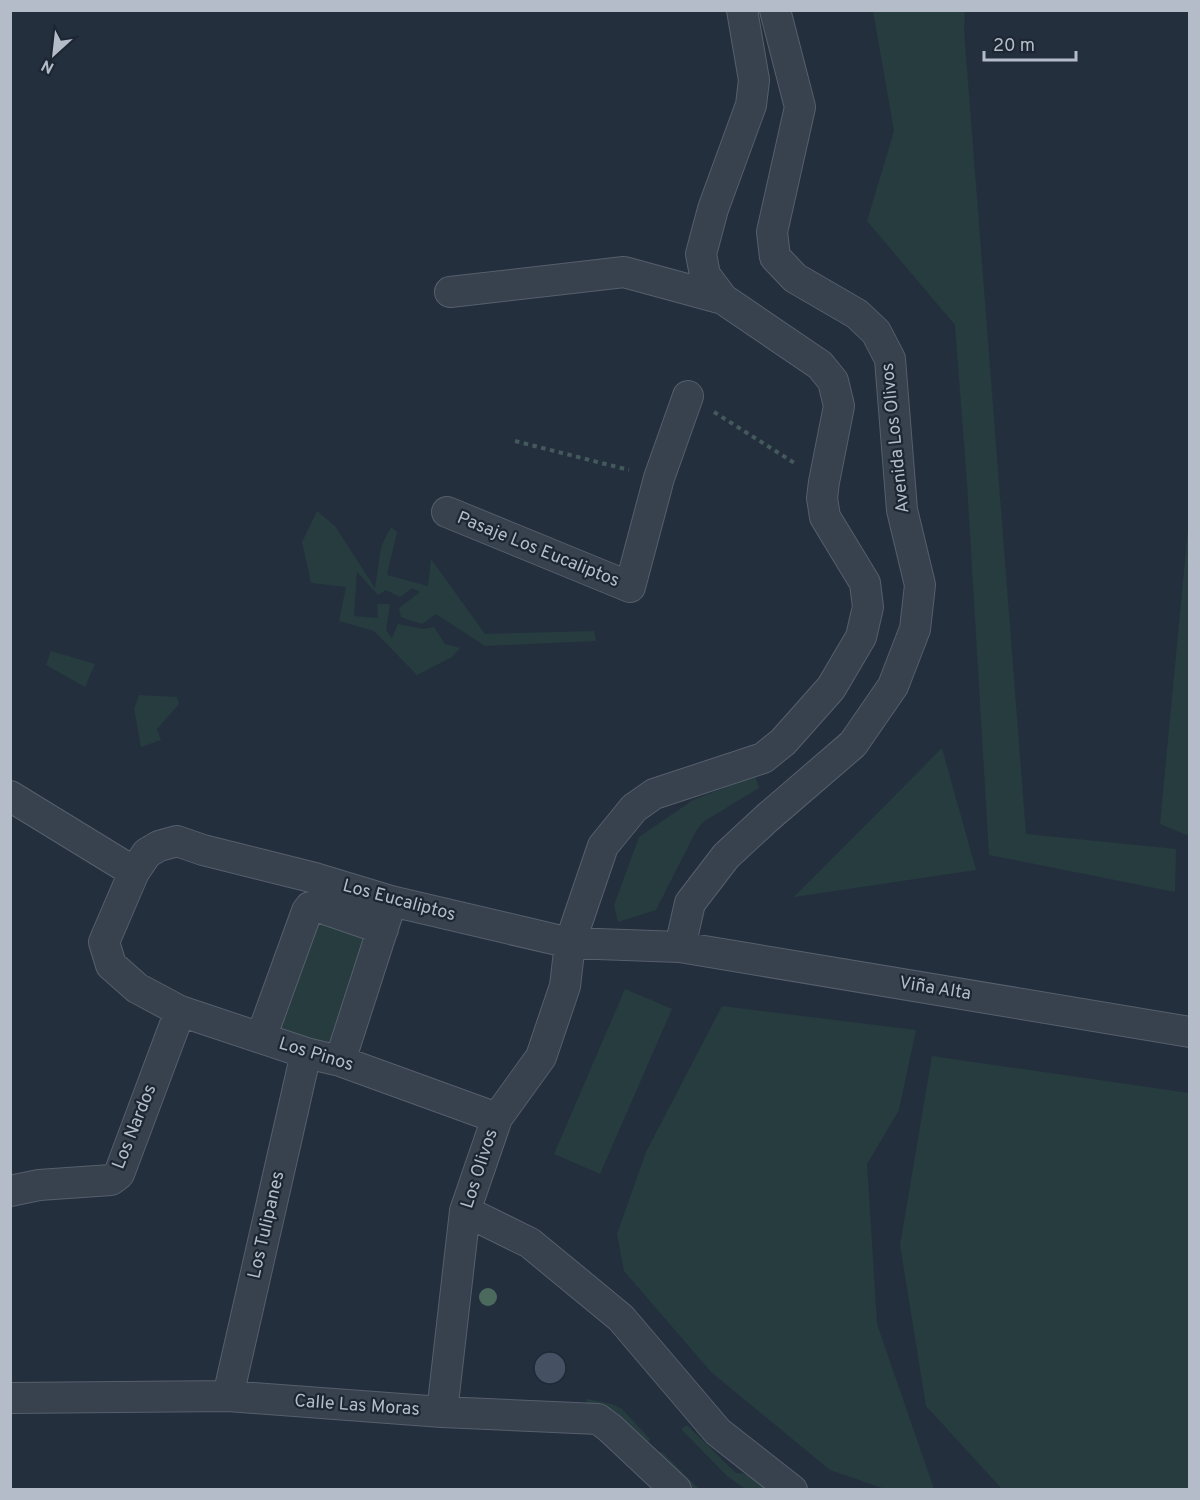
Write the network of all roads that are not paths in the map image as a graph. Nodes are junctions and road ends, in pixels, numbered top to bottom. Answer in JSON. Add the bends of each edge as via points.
{"nodes":[{"id":1,"x":742,"y":10,"type":"edge"},
{"id":2,"x":775,"y":10,"type":"edge"},
{"id":3,"x":450,"y":292,"type":"dead end"},
{"id":4,"x":723,"y":300,"type":"junction"},
{"id":5,"x":688,"y":396,"type":"road end"},
{"id":6,"x":447,"y":512,"type":"dead end"},
{"id":7,"x":10,"y":796,"type":"edge"},
{"id":8,"x":134,"y":872,"type":"junction"},
{"id":9,"x":391,"y":901,"type":"junction"},
{"id":10,"x":383,"y":929,"type":"junction"},
{"id":11,"x":570,"y":943,"type":"junction"},
{"id":12,"x":680,"y":947,"type":"junction"},
{"id":13,"x":137,"y":988,"type":"joint"},
{"id":14,"x":180,"y":1011,"type":"junction"},
{"id":15,"x":1190,"y":1032,"type":"edge"},
{"id":16,"x":261,"y":1038,"type":"junction"},
{"id":17,"x":306,"y":1053,"type":"junction"},
{"id":18,"x":340,"y":1061,"type":"junction"},
{"id":19,"x":497,"y":1119,"type":"junction"},
{"id":20,"x":10,"y":1191,"type":"edge"},
{"id":21,"x":465,"y":1211,"type":"junction"},
{"id":22,"x":228,"y":1396,"type":"junction"},
{"id":23,"x":10,"y":1398,"type":"edge"},
{"id":24,"x":442,"y":1413,"type":"junction"},
{"id":25,"x":676,"y":1490,"type":"edge"},
{"id":26,"x":792,"y":1490,"type":"edge"}],
"edges":[{"from":1,"to":4,"type":"street","via":[[754,80],[751,105],[701,254],[705,275]]},
{"from":2,"to":12,"type":"street","name":"Avenida Los Olivos","via":[[800,107],[772,232],[775,257],[795,278],[857,314],[876,332],[891,359],[902,510],[920,585],[915,629],[893,686],[853,744],[726,856],[690,903]]},
{"from":3,"to":4,"type":"street","via":[[624,272]]},
{"from":4,"to":11,"type":"street","name":"Los Olivos","via":[[820,364],[833,381],[839,406],[822,498],[825,517],[865,583],[868,607],[861,636],[831,688],[783,742],[763,758],[654,794],[634,808],[603,846]]},
{"from":5,"to":6,"type":"street","name":"Pasaje Los Eucaliptos","via":[[659,478],[630,587]]},
{"from":7,"to":8,"type":"street"},
{"from":8,"to":9,"type":"street","name":"Los Eucaliptos","via":[[147,853],[177,841]]},
{"from":8,"to":13,"type":"street","name":"Los Eucaliptos","via":[[104,942],[111,965]]},
{"from":9,"to":10,"type":"street"},
{"from":9,"to":11,"type":"street","name":"Los Eucaliptos"},
{"from":10,"to":16,"type":"street","via":[[310,907]]},
{"from":10,"to":18,"type":"street"},
{"from":11,"to":12,"type":"street","name":"Los Eucaliptos"},
{"from":11,"to":19,"type":"street","name":"Los Olivos","via":[[565,986],[541,1056]]},
{"from":12,"to":15,"type":"street","name":"Viña Alta"},
{"from":13,"to":14,"type":"street","name":"Los Pinos"},
{"from":14,"to":16,"type":"street","name":"Los Pinos"},
{"from":14,"to":20,"type":"street","name":"Los Nardos","via":[[119,1174],[111,1180]]},
{"from":16,"to":17,"type":"street","name":"Los Pinos"},
{"from":17,"to":18,"type":"street","name":"Los Pinos"},
{"from":17,"to":22,"type":"street","name":"Los Tulipanes"},
{"from":18,"to":19,"type":"street","name":"Los Pinos"},
{"from":19,"to":21,"type":"street","name":"Los Olivos"},
{"from":21,"to":24,"type":"street","name":"Los Olivos"},
{"from":21,"to":26,"type":"street","via":[[530,1243],[621,1318],[718,1432]]},
{"from":22,"to":23,"type":"street","name":"Calle Las Moras"},
{"from":22,"to":24,"type":"street","name":"Calle Las Moras"},
{"from":24,"to":25,"type":"street","name":"Calle Las Moras","via":[[598,1419]]}]}
